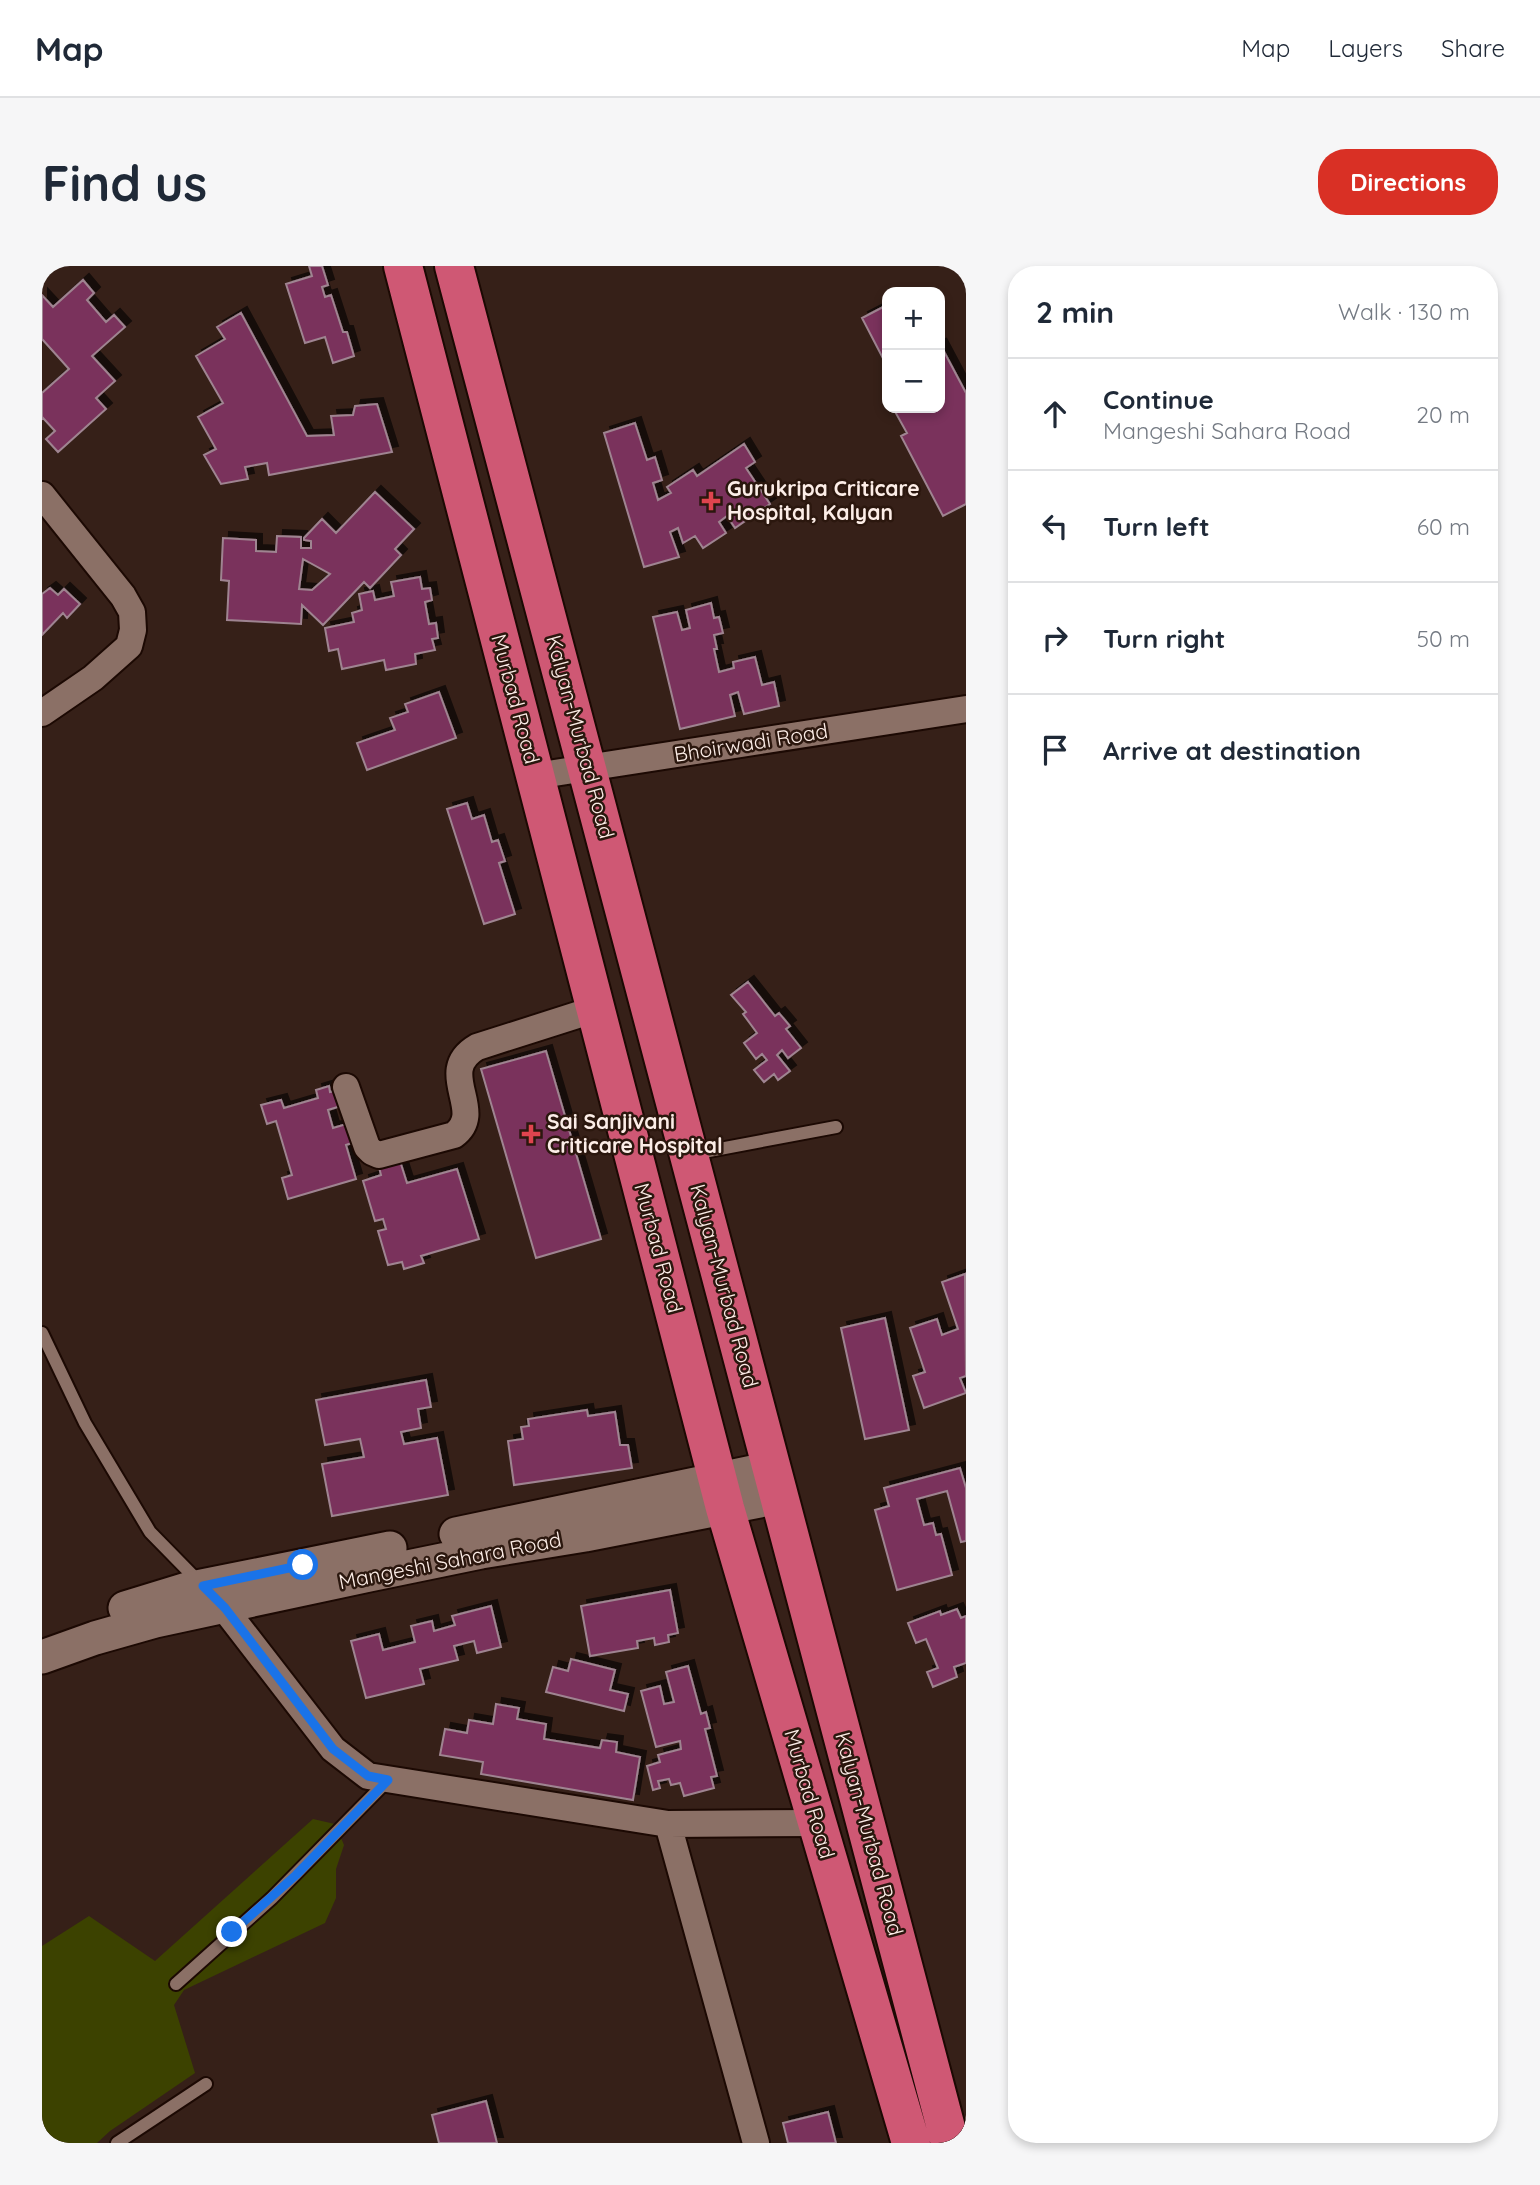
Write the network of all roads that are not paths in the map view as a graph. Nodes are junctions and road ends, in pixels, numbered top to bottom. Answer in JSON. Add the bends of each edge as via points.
{"nodes":[{"id":1,"x":403,"y":266,"type":"edge"},
{"id":2,"x":454,"y":266,"type":"edge"},
{"id":3,"x":42,"y":495,"type":"edge"},
{"id":4,"x":966,"y":709,"type":"edge"},
{"id":5,"x":42,"y":713,"type":"edge"},
{"id":6,"x":588,"y":769,"type":"junction"},
{"id":7,"x":535,"y":776,"type":"junction"},
{"id":8,"x":596,"y":1009,"type":"junction"},
{"id":9,"x":346,"y":1087,"type":"dead end"},
{"id":10,"x":836,"y":1127,"type":"dead end"},
{"id":11,"x":690,"y":1154,"type":"junction"},
{"id":12,"x":42,"y":1333,"type":"edge"},
{"id":13,"x":776,"y":1483,"type":"junction"},
{"id":14,"x":722,"y":1494,"type":"junction"},
{"id":15,"x":214,"y":1597,"type":"junction"},
{"id":16,"x":42,"y":1632,"type":"edge"},
{"id":17,"x":42,"y":1657,"type":"edge"},
{"id":18,"x":388,"y":1780,"type":"junction"},
{"id":19,"x":818,"y":1823,"type":"junction"},
{"id":20,"x":668,"y":1824,"type":"junction"},
{"id":21,"x":176,"y":1984,"type":"dead end"},
{"id":22,"x":206,"y":2084,"type":"dead end"},
{"id":23,"x":117,"y":2143,"type":"edge"},
{"id":24,"x":756,"y":2143,"type":"edge"},
{"id":25,"x":911,"y":2143,"type":"edge"},
{"id":26,"x":950,"y":2143,"type":"edge"}],
"edges":[{"from":1,"to":7,"type":"highway","name":"Murbad Road"},
{"from":2,"to":6,"type":"highway","name":"Kalyan-Murbad Road"},
{"from":3,"to":5,"type":"street","via":[[123,596],[132,612],[133,630],[130,646]]},
{"from":4,"to":6,"type":"street","name":"Bhoirwadi Road"},
{"from":6,"to":7,"type":"street","name":"Bhoirwadi Road"},
{"from":6,"to":11,"type":"highway","name":"Kalyan-Murbad Road"},
{"from":7,"to":8,"type":"highway","name":"Murbad Road"},
{"from":8,"to":9,"type":"street","via":[[465,1054],[460,1081],[466,1122],[454,1135],[379,1155],[372,1152]]},
{"from":8,"to":14,"type":"highway","name":"Murbad Road"},
{"from":10,"to":11,"type":"lane"},
{"from":11,"to":13,"type":"highway","name":"Kalyan-Murbad Road"},
{"from":12,"to":15,"type":"lane","via":[[85,1423],[150,1532]]},
{"from":13,"to":14,"type":"street","name":"Mangeshi Sahara Road"},
{"from":13,"to":26,"type":"highway","name":"Kalyan-Murbad Road"},
{"from":14,"to":15,"type":"street","name":"Mangeshi Sahara Road","via":[[585,1535]]},
{"from":14,"to":19,"type":"highway","name":"Murbad Road"},
{"from":15,"to":16,"type":"street","name":"Mangeshi Sahara Road"},
{"from":15,"to":17,"type":"street","name":"Mangeshi Sahara Road"},
{"from":15,"to":18,"type":"street","via":[[333,1749],[368,1776]]},
{"from":18,"to":20,"type":"street"},
{"from":18,"to":21,"type":"lane","via":[[272,1898]]},
{"from":19,"to":20,"type":"street"},
{"from":19,"to":25,"type":"highway","name":"Murbad Road"},
{"from":20,"to":24,"type":"street"},
{"from":22,"to":23,"type":"lane"}]}
